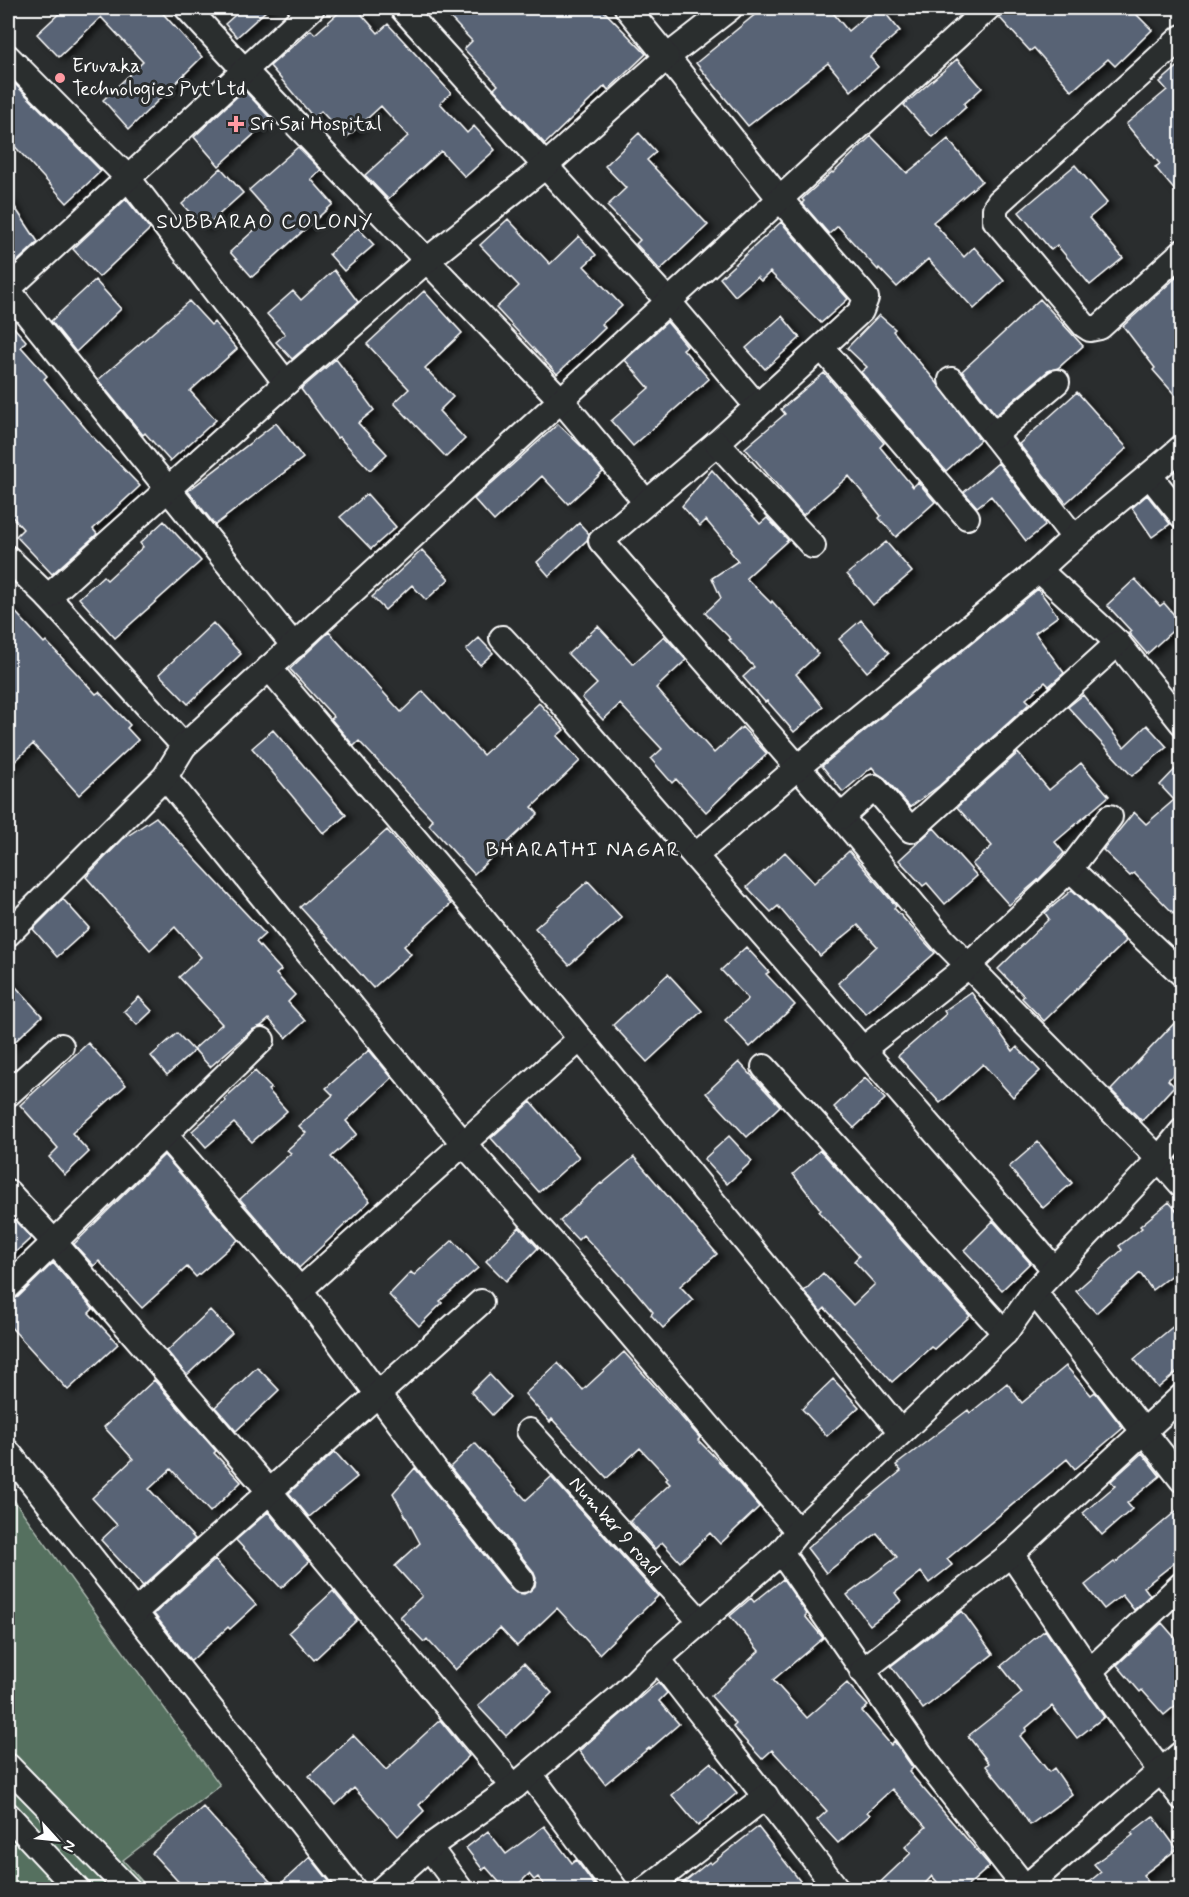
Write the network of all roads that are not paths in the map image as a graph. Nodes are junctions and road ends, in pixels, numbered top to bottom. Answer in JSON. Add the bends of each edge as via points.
{"nodes":[{"id":1,"x":188,"y":8,"type":"edge"},
{"id":2,"x":312,"y":8,"type":"edge"},
{"id":3,"x":402,"y":8,"type":"edge"},
{"id":4,"x":627,"y":8,"type":"edge"},
{"id":5,"x":730,"y":8,"type":"edge"},
{"id":6,"x":988,"y":8,"type":"edge"},
{"id":7,"x":1182,"y":37,"type":"edge"},
{"id":8,"x":667,"y":57,"type":"junction"},
{"id":9,"x":9,"y":63,"type":"edge"},
{"id":10,"x":244,"y":70,"type":"junction"},
{"id":11,"x":544,"y":167,"type":"junction"},
{"id":12,"x":128,"y":178,"type":"junction"},
{"id":13,"x":780,"y":199,"type":"junction"},
{"id":14,"x":1182,"y":252,"type":"edge"},
{"id":15,"x":426,"y":261,"type":"junction"},
{"id":16,"x":8,"y":290,"type":"edge"},
{"id":17,"x":668,"y":301,"type":"junction"},
{"id":18,"x":822,"y":348,"type":"junction"},
{"id":19,"x":951,"y":380,"type":"dead end"},
{"id":20,"x":1057,"y":382,"type":"dead end"},
{"id":21,"x":286,"y":383,"type":"junction"},
{"id":22,"x":561,"y":400,"type":"junction"},
{"id":23,"x":757,"y":406,"type":"junction"},
{"id":24,"x":994,"y":435,"type":"junction"},
{"id":25,"x":717,"y":443,"type":"junction"},
{"id":26,"x":1182,"y":447,"type":"edge"},
{"id":27,"x":1150,"y":476,"type":"junction"},
{"id":28,"x":168,"y":489,"type":"junction"},
{"id":29,"x":645,"y":501,"type":"junction"},
{"id":30,"x":1182,"y":516,"type":"edge"},
{"id":31,"x":967,"y":517,"type":"dead end"},
{"id":32,"x":1073,"y":537,"type":"junction"},
{"id":33,"x":813,"y":546,"type":"dead end"},
{"id":34,"x":8,"y":558,"type":"edge"},
{"id":35,"x":1040,"y":570,"type":"junction"},
{"id":36,"x":48,"y":597,"type":"junction"},
{"id":37,"x":502,"y":638,"type":"dead end"},
{"id":38,"x":1118,"y":643,"type":"junction"},
{"id":39,"x":294,"y":646,"type":"junction"},
{"id":40,"x":269,"y":668,"type":"junction"},
{"id":41,"x":1182,"y":723,"type":"edge"},
{"id":42,"x":184,"y":746,"type":"junction"},
{"id":43,"x":798,"y":767,"type":"junction"},
{"id":44,"x":165,"y":777,"type":"junction"},
{"id":45,"x":841,"y":817,"type":"junction"},
{"id":46,"x":1110,"y":817,"type":"dead end"},
{"id":47,"x":695,"y":856,"type":"junction"},
{"id":48,"x":1070,"y":869,"type":"junction"},
{"id":49,"x":8,"y":934,"type":"edge"},
{"id":50,"x":968,"y":966,"type":"junction"},
{"id":51,"x":1182,"y":974,"type":"edge"},
{"id":52,"x":580,"y":1039,"type":"junction"},
{"id":53,"x":262,"y":1040,"type":"dead end"},
{"id":54,"x":61,"y":1046,"type":"dead end"},
{"id":55,"x":862,"y":1050,"type":"junction"},
{"id":56,"x":764,"y":1067,"type":"dead end"},
{"id":57,"x":8,"y":1094,"type":"edge"},
{"id":58,"x":1182,"y":1131,"type":"edge"},
{"id":59,"x":165,"y":1135,"type":"junction"},
{"id":60,"x":463,"y":1143,"type":"junction"},
{"id":61,"x":1159,"y":1159,"type":"junction"},
{"id":62,"x":1182,"y":1185,"type":"edge"},
{"id":63,"x":8,"y":1191,"type":"edge"},
{"id":64,"x":54,"y":1242,"type":"junction"},
{"id":65,"x":1054,"y":1269,"type":"junction"},
{"id":66,"x":8,"y":1287,"type":"edge"},
{"id":67,"x":300,"y":1290,"type":"junction"},
{"id":68,"x":1034,"y":1292,"type":"junction"},
{"id":69,"x":481,"y":1302,"type":"dead end"},
{"id":70,"x":1005,"y":1333,"type":"junction"},
{"id":71,"x":377,"y":1395,"type":"junction"},
{"id":72,"x":1182,"y":1396,"type":"edge"},
{"id":73,"x":529,"y":1431,"type":"dead end"},
{"id":74,"x":1143,"y":1431,"type":"junction"},
{"id":75,"x":901,"y":1432,"type":"junction"},
{"id":76,"x":8,"y":1452,"type":"edge"},
{"id":77,"x":1182,"y":1480,"type":"edge"},
{"id":78,"x":270,"y":1492,"type":"junction"},
{"id":79,"x":798,"y":1531,"type":"junction"},
{"id":80,"x":781,"y":1552,"type":"junction"},
{"id":81,"x":1011,"y":1554,"type":"junction"},
{"id":82,"x":522,"y":1580,"type":"dead end"},
{"id":83,"x":1182,"y":1584,"type":"edge"},
{"id":84,"x":135,"y":1612,"type":"junction"},
{"id":85,"x":701,"y":1622,"type":"junction"},
{"id":86,"x":658,"y":1659,"type":"junction"},
{"id":87,"x":862,"y":1671,"type":"junction"},
{"id":88,"x":1090,"y":1671,"type":"junction"},
{"id":89,"x":1182,"y":1752,"type":"edge"},
{"id":90,"x":8,"y":1766,"type":"edge"},
{"id":91,"x":1160,"y":1771,"type":"junction"},
{"id":92,"x":522,"y":1780,"type":"junction"},
{"id":93,"x":28,"y":1787,"type":"junction"},
{"id":94,"x":765,"y":1796,"type":"junction"},
{"id":95,"x":1182,"y":1798,"type":"edge"},
{"id":96,"x":8,"y":1806,"type":"edge"},
{"id":97,"x":8,"y":1815,"type":"edge"},
{"id":98,"x":429,"y":1847,"type":"junction"},
{"id":99,"x":1025,"y":1888,"type":"edge"},
{"id":100,"x":78,"y":1890,"type":"edge"},
{"id":101,"x":129,"y":1890,"type":"edge"},
{"id":102,"x":354,"y":1890,"type":"edge"},
{"id":103,"x":381,"y":1890,"type":"edge"},
{"id":104,"x":461,"y":1890,"type":"edge"},
{"id":105,"x":616,"y":1890,"type":"edge"},
{"id":106,"x":645,"y":1890,"type":"edge"},
{"id":107,"x":838,"y":1890,"type":"edge"}],
"edges":[{"from":1,"to":10,"type":"street"},
{"from":2,"to":10,"type":"street"},
{"from":3,"to":11,"type":"street"},
{"from":4,"to":8,"type":"street"},
{"from":5,"to":8,"type":"street"},
{"from":6,"to":13,"type":"street"},
{"from":7,"to":14,"type":"street","via":[[999,202],[994,214],[995,220],[1090,329],[1100,327]]},
{"from":8,"to":11,"type":"street"},
{"from":8,"to":13,"type":"street"},
{"from":9,"to":12,"type":"street"},
{"from":10,"to":12,"type":"street"},
{"from":10,"to":15,"type":"street"},
{"from":11,"to":15,"type":"street"},
{"from":11,"to":17,"type":"street"},
{"from":12,"to":16,"type":"street"},
{"from":12,"to":21,"type":"street"},
{"from":13,"to":17,"type":"street"},
{"from":13,"to":18,"type":"street","via":[[866,298],[861,311]]},
{"from":15,"to":21,"type":"street"},
{"from":15,"to":22,"type":"street"},
{"from":16,"to":28,"type":"street"},
{"from":17,"to":22,"type":"street"},
{"from":17,"to":23,"type":"street"},
{"from":18,"to":23,"type":"street"},
{"from":18,"to":31,"type":"street"},
{"from":19,"to":24,"type":"street"},
{"from":20,"to":24,"type":"street"},
{"from":21,"to":28,"type":"street"},
{"from":22,"to":29,"type":"street"},
{"from":22,"to":39,"type":"street"},
{"from":23,"to":25,"type":"street"},
{"from":24,"to":32,"type":"street"},
{"from":25,"to":29,"type":"street"},
{"from":25,"to":33,"type":"street"},
{"from":26,"to":27,"type":"street"},
{"from":27,"to":30,"type":"street"},
{"from":27,"to":32,"type":"street"},
{"from":28,"to":36,"type":"street"},
{"from":28,"to":39,"type":"street"},
{"from":29,"to":43,"type":"street","via":[[601,541]]},
{"from":32,"to":35,"type":"street"},
{"from":34,"to":36,"type":"street"},
{"from":35,"to":38,"type":"street"},
{"from":35,"to":43,"type":"street"},
{"from":36,"to":42,"type":"street"},
{"from":37,"to":47,"type":"street"},
{"from":38,"to":41,"type":"street"},
{"from":38,"to":45,"type":"street","via":[[911,830],[874,788]]},
{"from":39,"to":40,"type":"street"},
{"from":40,"to":42,"type":"street"},
{"from":40,"to":52,"type":"street","via":[[466,898]]},
{"from":42,"to":44,"type":"street"},
{"from":43,"to":45,"type":"street"},
{"from":43,"to":47,"type":"street"},
{"from":44,"to":49,"type":"street"},
{"from":44,"to":60,"type":"street"},
{"from":45,"to":50,"type":"street"},
{"from":46,"to":48,"type":"street"},
{"from":47,"to":55,"type":"street"},
{"from":48,"to":50,"type":"street"},
{"from":48,"to":51,"type":"street"},
{"from":50,"to":55,"type":"street"},
{"from":50,"to":61,"type":"street"},
{"from":52,"to":60,"type":"street"},
{"from":52,"to":75,"type":"street"},
{"from":53,"to":59,"type":"street"},
{"from":54,"to":57,"type":"street"},
{"from":55,"to":65,"type":"street"},
{"from":56,"to":70,"type":"street"},
{"from":58,"to":61,"type":"street"},
{"from":59,"to":64,"type":"street"},
{"from":59,"to":67,"type":"street"},
{"from":60,"to":67,"type":"street"},
{"from":60,"to":79,"type":"street"},
{"from":61,"to":62,"type":"street"},
{"from":61,"to":65,"type":"street"},
{"from":63,"to":64,"type":"street"},
{"from":64,"to":66,"type":"street"},
{"from":64,"to":78,"type":"street"},
{"from":65,"to":68,"type":"street"},
{"from":67,"to":71,"type":"street"},
{"from":68,"to":70,"type":"street"},
{"from":68,"to":74,"type":"street"},
{"from":69,"to":71,"type":"street"},
{"from":70,"to":75,"type":"street"},
{"from":71,"to":78,"type":"street"},
{"from":71,"to":82,"type":"street"},
{"from":72,"to":74,"type":"street"},
{"from":73,"to":85,"type":"street","name":"Number 9 road"},
{"from":74,"to":77,"type":"street"},
{"from":74,"to":81,"type":"street"},
{"from":75,"to":79,"type":"street"},
{"from":76,"to":84,"type":"street"},
{"from":78,"to":84,"type":"street"},
{"from":78,"to":92,"type":"street"},
{"from":79,"to":80,"type":"street"},
{"from":80,"to":85,"type":"street"},
{"from":80,"to":87,"type":"street"},
{"from":81,"to":87,"type":"street"},
{"from":81,"to":88,"type":"street"},
{"from":83,"to":88,"type":"street"},
{"from":84,"to":102,"type":"street"},
{"from":85,"to":86,"type":"street"},
{"from":86,"to":92,"type":"street","via":[[621,1696]]},
{"from":86,"to":94,"type":"street"},
{"from":87,"to":99,"type":"street","via":[[922,1756]]},
{"from":88,"to":91,"type":"street"},
{"from":89,"to":91,"type":"street"},
{"from":90,"to":93,"type":"street"},
{"from":91,"to":95,"type":"street"},
{"from":91,"to":99,"type":"street"},
{"from":92,"to":98,"type":"street"},
{"from":92,"to":105,"type":"street"},
{"from":93,"to":96,"type":"street"},
{"from":93,"to":101,"type":"street"},
{"from":94,"to":106,"type":"street"},
{"from":94,"to":107,"type":"street"},
{"from":97,"to":100,"type":"street"},
{"from":98,"to":103,"type":"street"},
{"from":98,"to":104,"type":"street"}]}
